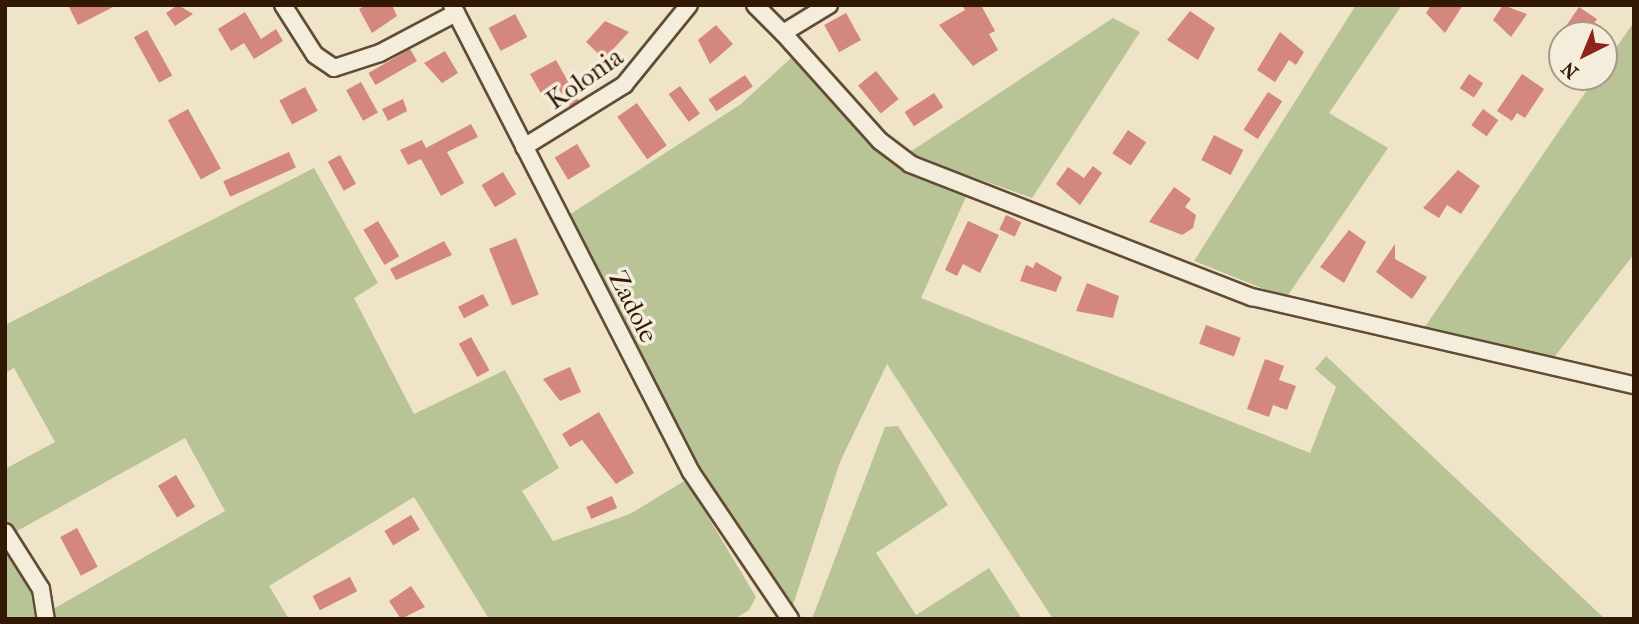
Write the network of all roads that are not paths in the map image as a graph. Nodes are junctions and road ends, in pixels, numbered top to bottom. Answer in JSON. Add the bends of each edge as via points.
{"nodes":[{"id":1,"x":283,"y":5,"type":"edge"},
{"id":2,"x":689,"y":5,"type":"edge"},
{"id":3,"x":755,"y":5,"type":"edge"},
{"id":4,"x":829,"y":5,"type":"edge"},
{"id":5,"x":454,"y":9,"type":"edge"},
{"id":6,"x":783,"y":33,"type":"junction"},
{"id":7,"x":524,"y":148,"type":"junction"},
{"id":8,"x":1634,"y":385,"type":"edge"},
{"id":9,"x":5,"y":532,"type":"edge"},
{"id":10,"x":46,"y":619,"type":"edge"},
{"id":11,"x":790,"y":619,"type":"edge"}],
"edges":[{"from":1,"to":5,"type":"street","via":[[315,55],[334,68],[380,53]]},
{"from":2,"to":7,"type":"street","name":"Kolonia","via":[[624,85]]},
{"from":3,"to":6,"type":"street"},
{"from":4,"to":6,"type":"street"},
{"from":5,"to":7,"type":"street","name":"Zadole"},
{"from":6,"to":8,"type":"street","via":[[880,141],[911,164],[1252,297]]},
{"from":7,"to":11,"type":"street","name":"Zadole","via":[[691,472]]},
{"from":9,"to":10,"type":"street","via":[[41,589]]}]}
